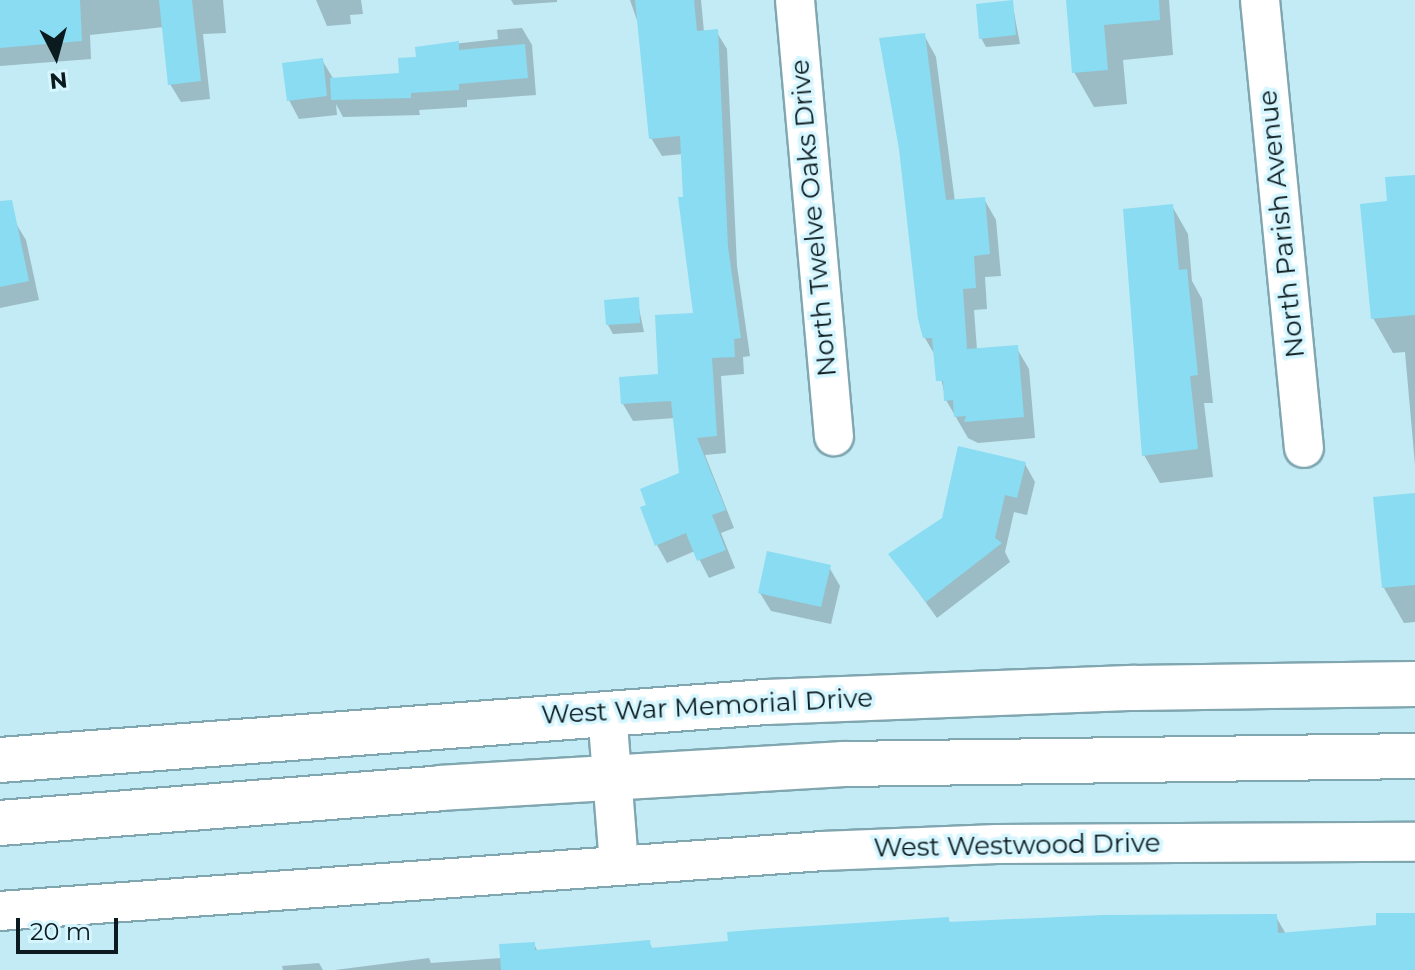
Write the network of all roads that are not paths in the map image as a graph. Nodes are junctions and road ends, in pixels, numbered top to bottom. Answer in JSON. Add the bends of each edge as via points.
{"nodes":[{"id":1,"x":795,"y":0,"type":"edge"},
{"id":2,"x":1260,"y":0,"type":"edge"},
{"id":3,"x":834,"y":436,"type":"dead end"},
{"id":4,"x":1304,"y":448,"type":"dead end"},
{"id":5,"x":1415,"y":684,"type":"edge"},
{"id":6,"x":607,"y":712,"type":"junction"},
{"id":7,"x":1415,"y":756,"type":"edge"},
{"id":8,"x":0,"y":760,"type":"edge"},
{"id":9,"x":612,"y":777,"type":"junction"},
{"id":10,"x":0,"y":823,"type":"edge"},
{"id":11,"x":1415,"y":842,"type":"edge"},
{"id":12,"x":619,"y":864,"type":"junction"},
{"id":13,"x":0,"y":911,"type":"edge"}],
"edges":[{"from":1,"to":3,"type":"street","name":"North Twelve Oaks Drive"},
{"from":2,"to":4,"type":"street","name":"North Parish Avenue"},
{"from":5,"to":6,"type":"highway","name":"West War Memorial Drive","via":[[985,692]]},
{"from":6,"to":8,"type":"highway","name":"West War Memorial Drive"},
{"from":6,"to":9,"type":"street"},
{"from":7,"to":9,"type":"highway","via":[[950,761]]},
{"from":9,"to":10,"type":"highway"},
{"from":9,"to":12,"type":"street"},
{"from":11,"to":12,"type":"street","name":"West Westwood Drive","via":[[997,844]]},
{"from":12,"to":13,"type":"street","name":"West Westwood Drive"}]}
